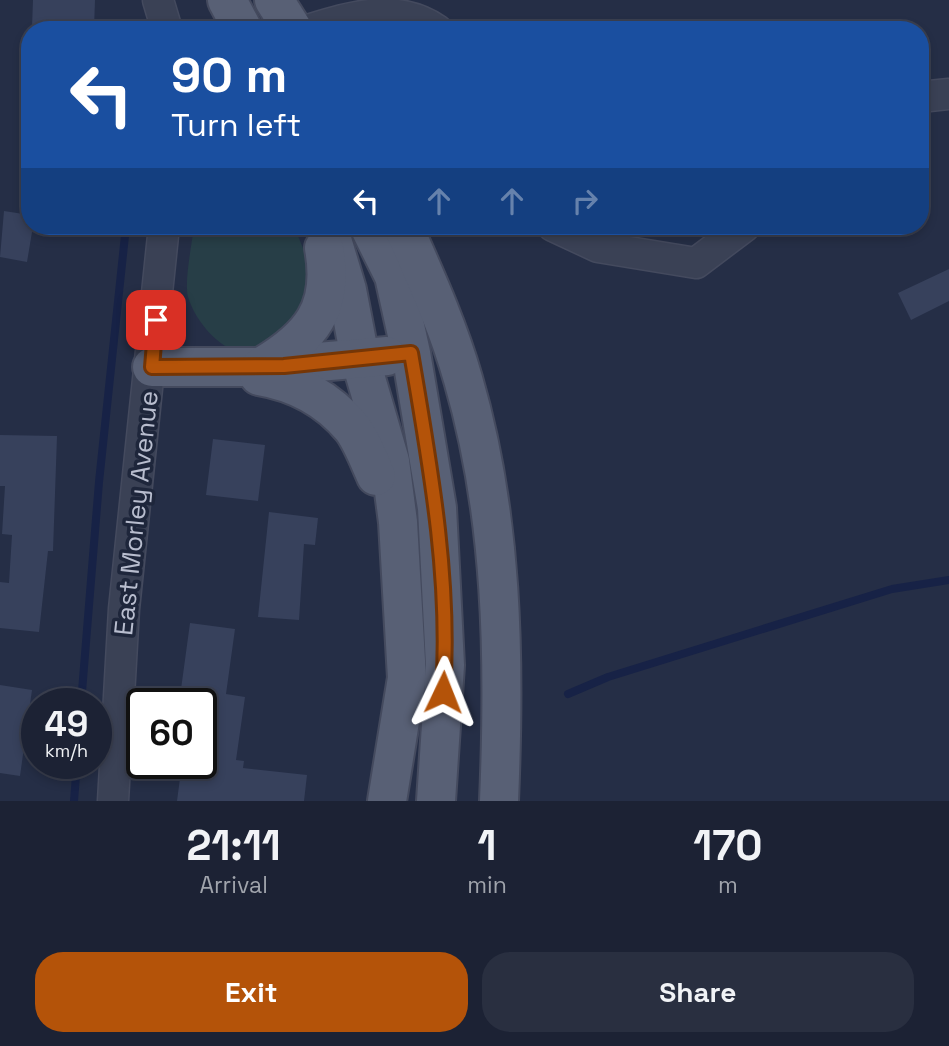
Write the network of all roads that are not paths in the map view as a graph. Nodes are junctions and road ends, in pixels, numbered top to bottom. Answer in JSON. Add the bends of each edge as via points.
{"nodes":[{"id":1,"x":158,"y":0,"type":"edge"},
{"id":2,"x":227,"y":0,"type":"edge"},
{"id":3,"x":274,"y":0,"type":"edge"},
{"id":4,"x":164,"y":21,"type":"edge"},
{"id":5,"x":238,"y":21,"type":"edge"},
{"id":6,"x":287,"y":21,"type":"edge"},
{"id":7,"x":336,"y":21,"type":"edge"},
{"id":8,"x":414,"y":21,"type":"edge"},
{"id":9,"x":949,"y":94,"type":"edge"},
{"id":10,"x":929,"y":96,"type":"edge"},
{"id":11,"x":163,"y":235,"type":"edge"},
{"id":12,"x":322,"y":235,"type":"edge"},
{"id":13,"x":331,"y":235,"type":"edge"},
{"id":14,"x":374,"y":235,"type":"edge"},
{"id":15,"x":407,"y":235,"type":"edge"},
{"id":16,"x":572,"y":235,"type":"edge"},
{"id":17,"x":733,"y":235,"type":"edge"},
{"id":18,"x":411,"y":353,"type":"junction"},
{"id":19,"x":360,"y":358,"type":"junction"},
{"id":20,"x":152,"y":367,"type":"junction"},
{"id":21,"x":261,"y":367,"type":"junction"},
{"id":22,"x":219,"y":368,"type":"junction"},
{"id":23,"x":398,"y":522,"type":"junction"},
{"id":24,"x":113,"y":801,"type":"edge"},
{"id":25,"x":387,"y":801,"type":"edge"},
{"id":26,"x":436,"y":801,"type":"edge"},
{"id":27,"x":499,"y":801,"type":"edge"}],
"edges":[{"from":1,"to":4,"type":"street"},
{"from":2,"to":5,"type":"main road"},
{"from":3,"to":6,"type":"main road"},
{"from":7,"to":8,"type":"street","via":[[361,13],[398,15]]},
{"from":9,"to":10,"type":"street"},
{"from":11,"to":20,"type":"street","name":"East Morley Avenue"},
{"from":12,"to":21,"type":"main road","via":[[329,275],[315,322],[293,349]]},
{"from":13,"to":19,"type":"main road"},
{"from":14,"to":18,"type":"main road","via":[[394,276]]},
{"from":15,"to":27,"type":"main road","via":[[438,305],[463,380],[495,539],[503,693]]},
{"from":16,"to":17,"type":"street","via":[[598,247],[696,263]]},
{"from":18,"to":19,"type":"main road"},
{"from":18,"to":26,"type":"main road","via":[[437,508],[445,665]]},
{"from":19,"to":21,"type":"main road"},
{"from":19,"to":23,"type":"main road","via":[[390,461]]},
{"from":20,"to":22,"type":"main road"},
{"from":20,"to":24,"type":"street","name":"East Morley Avenue","via":[[124,609]]},
{"from":21,"to":22,"type":"main road"},
{"from":22,"to":23,"type":"main road","via":[[288,381],[323,401],[353,429]]},
{"from":23,"to":25,"type":"main road","via":[[407,678]]}]}
